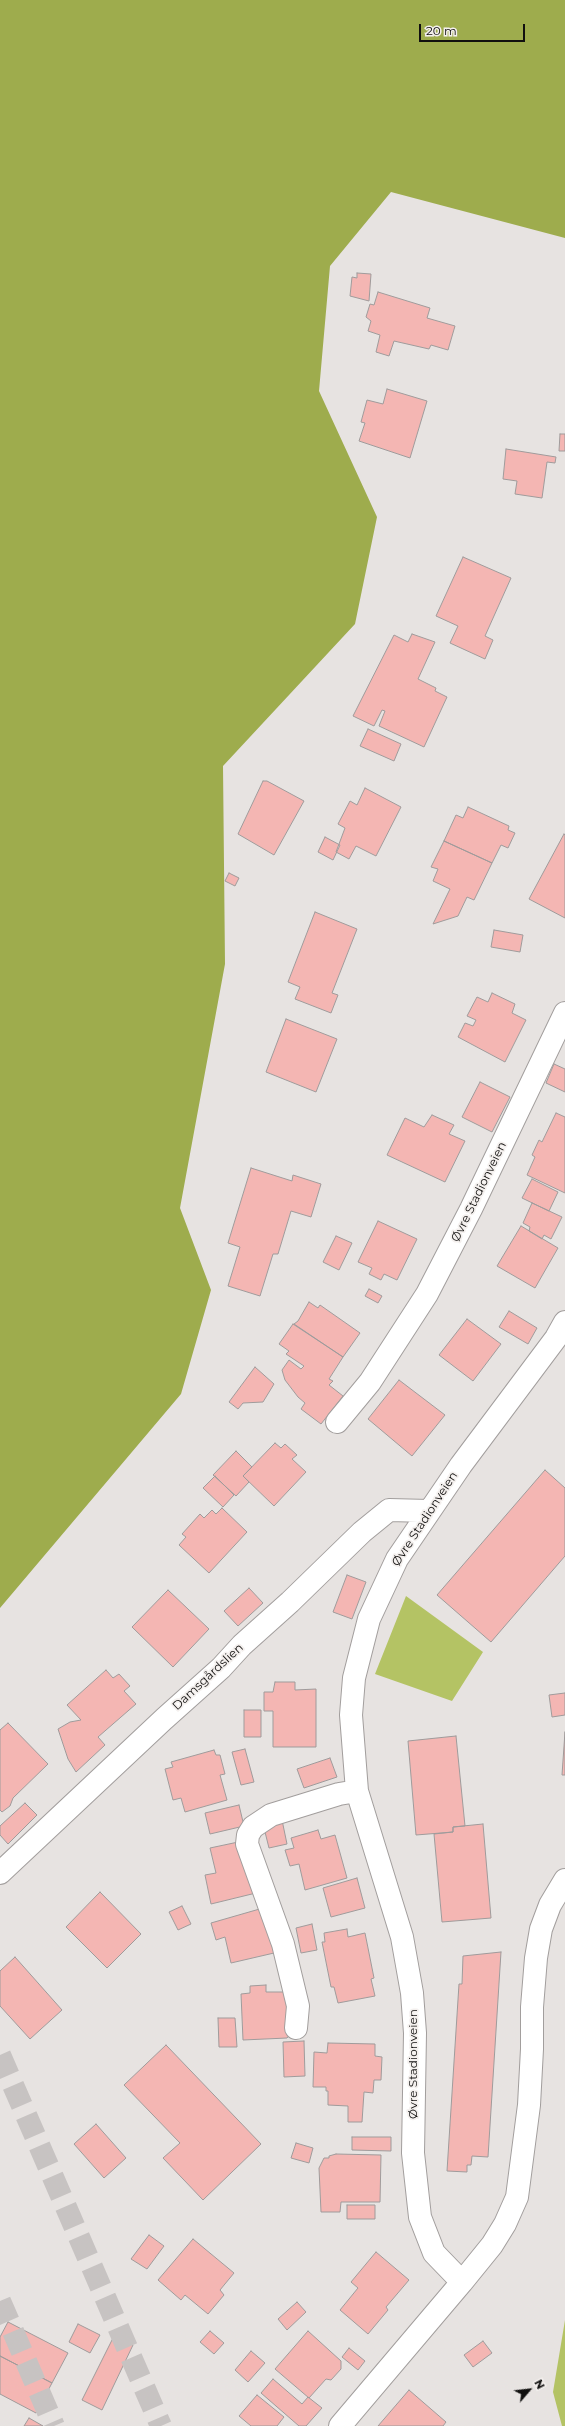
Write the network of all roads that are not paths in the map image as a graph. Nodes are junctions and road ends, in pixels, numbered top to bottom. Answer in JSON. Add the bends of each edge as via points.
{"nodes":[{"id":1,"x":565,"y":1013,"type":"edge"},
{"id":2,"x":565,"y":1322,"type":"edge"},
{"id":3,"x":337,"y":1422,"type":"dead end"},
{"id":4,"x":429,"y":1511,"type":"junction"},
{"id":5,"x":357,"y":1791,"type":"junction"},
{"id":6,"x":0,"y":1873,"type":"edge"},
{"id":7,"x":565,"y":1880,"type":"edge"},
{"id":8,"x":296,"y":2028,"type":"dead end"},
{"id":9,"x":462,"y":2282,"type":"junction"},
{"id":10,"x":340,"y":2426,"type":"edge"}],
"edges":[{"from":1,"to":3,"type":"street","name":"Øvre Stadionveien","via":[[471,1209],[427,1294],[370,1382]]},
{"from":2,"to":4,"type":"street","name":"Øvre Stadionveien","via":[[556,1338]]},
{"from":4,"to":5,"type":"street","name":"Øvre Stadionveien","via":[[397,1558],[369,1619],[354,1678],[350,1715]]},
{"from":4,"to":6,"type":"street","name":"Damsgårdslien","via":[[389,1510],[362,1532],[221,1668]]},
{"from":5,"to":8,"type":"street","via":[[271,1815],[253,1827],[248,1835],[247,1844],[283,1944],[298,2006]]},
{"from":5,"to":9,"type":"street","name":"Øvre Stadionveien","via":[[402,1936],[412,1993],[415,2033],[413,2153],[420,2217],[434,2253]]},
{"from":7,"to":9,"type":"street","via":[[543,1923],[536,1958],[529,2104],[517,2197],[492,2245]]},
{"from":9,"to":10,"type":"street"}]}
